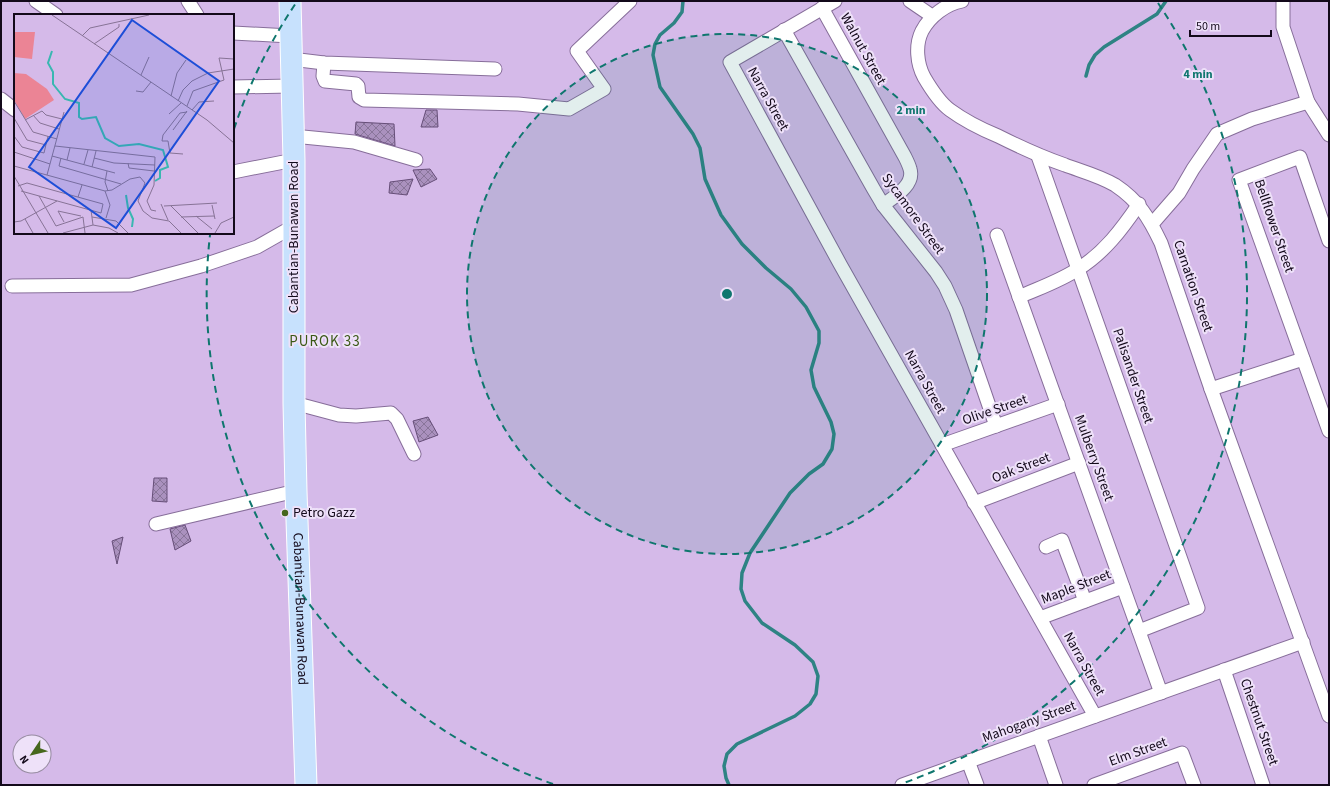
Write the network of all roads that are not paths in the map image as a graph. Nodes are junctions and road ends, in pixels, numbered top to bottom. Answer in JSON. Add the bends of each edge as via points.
{"nodes":[{"id":1,"x":36,"y":1,"type":"edge"},
{"id":2,"x":188,"y":1,"type":"edge"},
{"id":3,"x":290,"y":1,"type":"edge"},
{"id":4,"x":630,"y":1,"type":"edge"},
{"id":5,"x":835,"y":1,"type":"edge"},
{"id":6,"x":910,"y":1,"type":"edge"},
{"id":7,"x":962,"y":1,"type":"edge"},
{"id":8,"x":1283,"y":1,"type":"edge"},
{"id":9,"x":822,"y":8,"type":"junction"},
{"id":10,"x":55,"y":14,"type":"edge"},
{"id":11,"x":196,"y":14,"type":"edge"},
{"id":12,"x":932,"y":16,"type":"junction"},
{"id":13,"x":784,"y":30,"type":"junction"},
{"id":14,"x":234,"y":34,"type":"edge"},
{"id":15,"x":290,"y":36,"type":"junction"},
{"id":16,"x":290,"y":59,"type":"junction"},
{"id":17,"x":324,"y":63,"type":"junction"},
{"id":18,"x":495,"y":69,"type":"dead end"},
{"id":19,"x":291,"y":86,"type":"junction"},
{"id":20,"x":234,"y":87,"type":"edge"},
{"id":21,"x":1,"y":99,"type":"edge"},
{"id":22,"x":1308,"y":102,"type":"junction"},
{"id":23,"x":14,"y":109,"type":"edge"},
{"id":24,"x":1329,"y":135,"type":"edge"},
{"id":25,"x":293,"y":136,"type":"junction"},
{"id":26,"x":1038,"y":156,"type":"junction"},
{"id":27,"x":294,"y":160,"type":"junction"},
{"id":28,"x":416,"y":160,"type":"dead end"},
{"id":29,"x":234,"y":172,"type":"edge"},
{"id":30,"x":1138,"y":204,"type":"junction"},
{"id":31,"x":884,"y":205,"type":"junction"},
{"id":32,"x":1152,"y":224,"type":"junction"},
{"id":33,"x":294,"y":226,"type":"junction"},
{"id":34,"x":1328,"y":232,"type":"edge"},
{"id":35,"x":997,"y":235,"type":"dead end"},
{"id":36,"x":1079,"y":269,"type":"junction"},
{"id":37,"x":12,"y":286,"type":"dead end"},
{"id":38,"x":1019,"y":296,"type":"junction"},
{"id":39,"x":1303,"y":359,"type":"junction"},
{"id":40,"x":1212,"y":389,"type":"junction"},
{"id":41,"x":294,"y":403,"type":"junction"},
{"id":42,"x":1058,"y":404,"type":"junction"},
{"id":43,"x":996,"y":426,"type":"junction"},
{"id":44,"x":1329,"y":431,"type":"edge"},
{"id":45,"x":942,"y":445,"type":"junction"},
{"id":46,"x":414,"y":454,"type":"dead end"},
{"id":47,"x":1079,"y":463,"type":"junction"},
{"id":48,"x":296,"y":492,"type":"junction"},
{"id":49,"x":974,"y":503,"type":"junction"},
{"id":50,"x":156,"y":524,"type":"dead end"},
{"id":51,"x":1046,"y":547,"type":"dead end"},
{"id":52,"x":1123,"y":587,"type":"junction"},
{"id":53,"x":1085,"y":601,"type":"junction"},
{"id":54,"x":1040,"y":618,"type":"junction"},
{"id":55,"x":1139,"y":631,"type":"junction"},
{"id":56,"x":1303,"y":642,"type":"junction"},
{"id":57,"x":1224,"y":670,"type":"junction"},
{"id":58,"x":1160,"y":693,"type":"junction"},
{"id":59,"x":1095,"y":716,"type":"junction"},
{"id":60,"x":1329,"y":716,"type":"edge"},
{"id":61,"x":1039,"y":736,"type":"junction"},
{"id":62,"x":968,"y":761,"type":"junction"},
{"id":63,"x":1124,"y":780,"type":"edge"},
{"id":64,"x":306,"y":785,"type":"edge"},
{"id":65,"x":902,"y":785,"type":"edge"},
{"id":66,"x":977,"y":785,"type":"edge"},
{"id":67,"x":1056,"y":785,"type":"edge"},
{"id":68,"x":1094,"y":785,"type":"edge"},
{"id":69,"x":1194,"y":785,"type":"edge"},
{"id":70,"x":1263,"y":785,"type":"edge"}],
"edges":[{"from":1,"to":10,"type":"street"},
{"from":2,"to":11,"type":"street"},
{"from":3,"to":15,"type":"main road","name":"Cabantian-Bunawan Road"},
{"from":4,"to":17,"type":"street","via":[[577,51],[604,89],[569,108],[518,104],[364,100],[359,97],[356,84],[325,81]]},
{"from":5,"to":9,"type":"street"},
{"from":6,"to":12,"type":"street"},
{"from":7,"to":12,"type":"street","name":"Carnation Street"},
{"from":8,"to":22,"type":"street","via":[[1283,27]]},
{"from":9,"to":13,"type":"street"},
{"from":9,"to":31,"type":"street","name":"Walnut Street","via":[[911,170],[909,182],[903,190]]},
{"from":12,"to":26,"type":"street","name":"Carnation Street","via":[[922,32],[917,54],[920,70],[931,89],[949,109],[969,123]]},
{"from":13,"to":31,"type":"street","name":"Sycamore Street"},
{"from":13,"to":45,"type":"street","name":"Narra Street","via":[[730,62]]},
{"from":14,"to":15,"type":"street"},
{"from":15,"to":16,"type":"main road","name":"Cabantian-Bunawan Road"},
{"from":16,"to":17,"type":"street"},
{"from":16,"to":19,"type":"main road","name":"Cabantian-Bunawan Road"},
{"from":17,"to":18,"type":"street"},
{"from":19,"to":20,"type":"street"},
{"from":19,"to":25,"type":"main road","name":"Cabantian-Bunawan Road"},
{"from":21,"to":23,"type":"street"},
{"from":22,"to":24,"type":"street"},
{"from":22,"to":32,"type":"street","via":[[1252,119],[1217,134],[1179,193]]},
{"from":25,"to":27,"type":"main road","name":"Cabantian-Bunawan Road"},
{"from":25,"to":28,"type":"street","via":[[354,142]]},
{"from":26,"to":30,"type":"street","name":"Carnation Street","via":[[1114,184]]},
{"from":26,"to":36,"type":"street","name":"Palisander Street"},
{"from":27,"to":29,"type":"street"},
{"from":27,"to":33,"type":"main road","name":"Cabantian-Bunawan Road"},
{"from":30,"to":32,"type":"street","name":"Carnation Street"},
{"from":30,"to":36,"type":"street","via":[[1110,243]]},
{"from":31,"to":43,"type":"street","name":"Sycamore Street","via":[[945,286],[956,310]]},
{"from":32,"to":40,"type":"street","name":"Carnation Street","via":[[1162,243]]},
{"from":33,"to":37,"type":"street","via":[[256,247],[201,266],[132,285]]},
{"from":33,"to":41,"type":"main road","name":"Cabantian-Bunawan Road"},
{"from":34,"to":39,"type":"street","name":"Bellflower Street","via":[[1300,157],[1239,180]]},
{"from":35,"to":38,"type":"street","name":"Mulberry Street"},
{"from":36,"to":38,"type":"street"},
{"from":36,"to":55,"type":"street","name":"Palisander Street","via":[[1198,608]]},
{"from":38,"to":42,"type":"street","name":"Mulberry Street"},
{"from":39,"to":40,"type":"street"},
{"from":39,"to":44,"type":"street","name":"Bellflower Street"},
{"from":40,"to":56,"type":"street","name":"Carnation Street"},
{"from":41,"to":46,"type":"street","via":[[356,416],[391,413],[397,419]]},
{"from":41,"to":48,"type":"main road","name":"Cabantian-Bunawan Road"},
{"from":42,"to":43,"type":"street","name":"Olive Street"},
{"from":42,"to":47,"type":"street","name":"Mulberry Street"},
{"from":43,"to":45,"type":"street","name":"Olive Street"},
{"from":45,"to":49,"type":"street","name":"Narra Street"},
{"from":47,"to":49,"type":"street","name":"Oak Street"},
{"from":47,"to":52,"type":"street","name":"Mulberry Street"},
{"from":48,"to":50,"type":"street"},
{"from":48,"to":64,"type":"main road","name":"Cabantian-Bunawan Road"},
{"from":49,"to":54,"type":"street","name":"Narra Street"},
{"from":51,"to":53,"type":"street","via":[[1062,540]]},
{"from":52,"to":53,"type":"street","name":"Maple Street"},
{"from":52,"to":55,"type":"street","name":"Mulberry Street"},
{"from":53,"to":54,"type":"street","name":"Maple Street"},
{"from":54,"to":59,"type":"street","name":"Narra Street"},
{"from":55,"to":58,"type":"street","name":"Mulberry Street"},
{"from":56,"to":57,"type":"street","name":"Mahogany Street"},
{"from":56,"to":60,"type":"street","name":"Carnation Street"},
{"from":57,"to":58,"type":"street","name":"Mahogany Street"},
{"from":57,"to":70,"type":"street","name":"Chestnut Street"},
{"from":58,"to":59,"type":"street","name":"Mahogany Street"},
{"from":59,"to":61,"type":"street","name":"Mahogany Street"},
{"from":61,"to":62,"type":"street","name":"Mahogany Street"},
{"from":61,"to":67,"type":"street"},
{"from":62,"to":65,"type":"street","name":"Mahogany Street"},
{"from":62,"to":66,"type":"street"},
{"from":63,"to":68,"type":"street","name":"Elm Street"},
{"from":63,"to":69,"type":"street","name":"Elm Street","via":[[1182,753]]}]}
